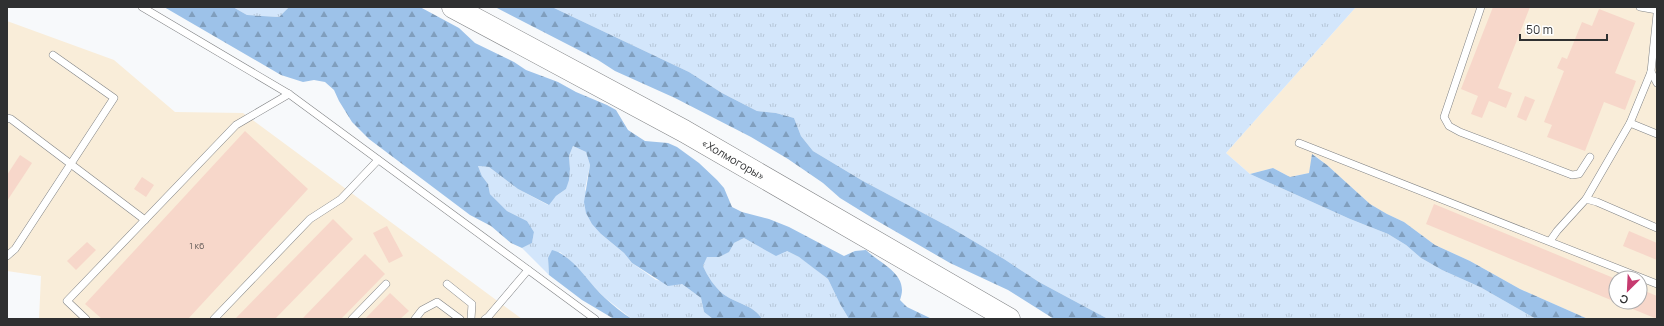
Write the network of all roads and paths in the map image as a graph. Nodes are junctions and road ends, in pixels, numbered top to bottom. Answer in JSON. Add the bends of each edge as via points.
{"nodes":[{"id":1,"x":142,"y":7,"type":"edge"},
{"id":2,"x":453,"y":7,"type":"edge"},
{"id":3,"x":1481,"y":7,"type":"edge"},
{"id":4,"x":1640,"y":7,"type":"edge"},
{"id":5,"x":1657,"y":10,"type":"edge"},
{"id":6,"x":1657,"y":14,"type":"edge"},
{"id":7,"x":53,"y":55,"type":"dead end"},
{"id":8,"x":1651,"y":72,"type":"junction"},
{"id":9,"x":1657,"y":84,"type":"edge"},
{"id":10,"x":289,"y":94,"type":"junction"},
{"id":11,"x":7,"y":118,"type":"edge"},
{"id":12,"x":1630,"y":123,"type":"junction"},
{"id":13,"x":1657,"y":134,"type":"edge"},
{"id":14,"x":1299,"y":142,"type":"dead end"},
{"id":15,"x":1590,"y":157,"type":"dead end"},
{"id":16,"x":378,"y":160,"type":"junction"},
{"id":17,"x":71,"y":164,"type":"junction"},
{"id":18,"x":1586,"y":199,"type":"junction"},
{"id":19,"x":145,"y":220,"type":"junction"},
{"id":20,"x":1657,"y":228,"type":"edge"},
{"id":21,"x":1550,"y":241,"type":"junction"},
{"id":22,"x":7,"y":256,"type":"edge"},
{"id":23,"x":528,"y":270,"type":"junction"},
{"id":24,"x":386,"y":284,"type":"dead end"},
{"id":25,"x":447,"y":284,"type":"dead end"},
{"id":26,"x":1657,"y":284,"type":"edge"},
{"id":27,"x":86,"y":319,"type":"edge"},
{"id":28,"x":214,"y":319,"type":"edge"},
{"id":29,"x":352,"y":319,"type":"edge"},
{"id":30,"x":415,"y":319,"type":"edge"},
{"id":31,"x":460,"y":319,"type":"edge"},
{"id":32,"x":471,"y":319,"type":"edge"},
{"id":33,"x":485,"y":319,"type":"edge"},
{"id":34,"x":595,"y":319,"type":"edge"},
{"id":35,"x":1009,"y":319,"type":"edge"}],
"edges":[{"from":1,"to":10,"type":"lane"},
{"from":2,"to":35,"type":"highway","name":"«Холмогоры»","via":[[684,131]]},
{"from":3,"to":15,"type":"lane","via":[[1444,117],[1449,126],[1572,175],[1579,174]]},
{"from":4,"to":5,"type":"lane"},
{"from":6,"to":8,"type":"lane"},
{"from":7,"to":17,"type":"lane","via":[[114,98]]},
{"from":8,"to":9,"type":"lane"},
{"from":8,"to":12,"type":"lane"},
{"from":10,"to":16,"type":"lane"},
{"from":10,"to":19,"type":"lane","via":[[236,125]]},
{"from":11,"to":17,"type":"lane"},
{"from":12,"to":13,"type":"lane"},
{"from":12,"to":18,"type":"lane"},
{"from":14,"to":21,"type":"lane"},
{"from":16,"to":23,"type":"lane"},
{"from":16,"to":28,"type":"lane","via":[[340,199],[310,219]]},
{"from":17,"to":19,"type":"lane"},
{"from":17,"to":22,"type":"lane","via":[[15,249]]},
{"from":18,"to":20,"type":"lane"},
{"from":18,"to":21,"type":"lane"},
{"from":19,"to":27,"type":"lane","via":[[67,302]]},
{"from":21,"to":26,"type":"lane"},
{"from":23,"to":33,"type":"lane"},
{"from":23,"to":34,"type":"lane"},
{"from":24,"to":29,"type":"lane"},
{"from":25,"to":32,"type":"lane","via":[[472,304]]},
{"from":30,"to":31,"type":"lane","via":[[422,310],[438,302]]}]}
